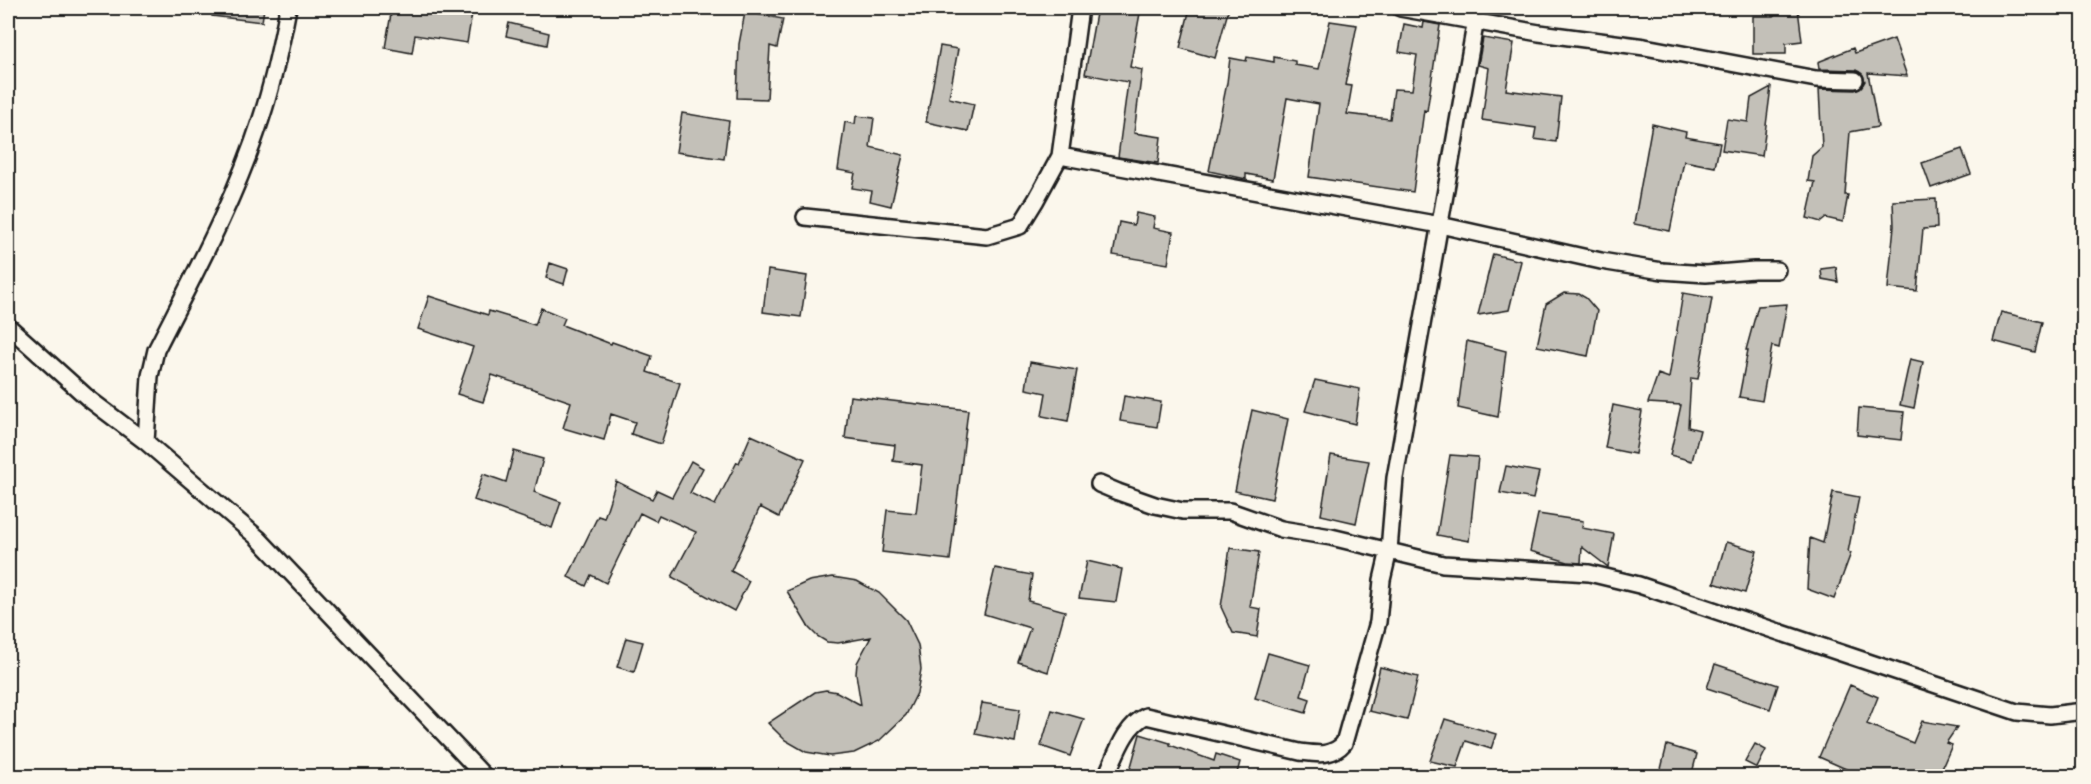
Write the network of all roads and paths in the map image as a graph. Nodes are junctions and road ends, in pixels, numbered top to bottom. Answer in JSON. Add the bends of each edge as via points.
{"nodes":[{"id":1,"x":288,"y":8,"type":"edge"},
{"id":2,"x":1080,"y":8,"type":"edge"},
{"id":3,"x":1400,"y":8,"type":"edge"},
{"id":4,"x":1477,"y":14,"type":"edge"},
{"id":5,"x":1855,"y":80,"type":"dead end"},
{"id":6,"x":1060,"y":156,"type":"junction"},
{"id":7,"x":805,"y":217,"type":"dead end"},
{"id":8,"x":1440,"y":225,"type":"junction"},
{"id":9,"x":1777,"y":270,"type":"dead end"},
{"id":10,"x":8,"y":326,"type":"edge"},
{"id":11,"x":146,"y":442,"type":"junction"},
{"id":12,"x":1100,"y":484,"type":"dead end"},
{"id":13,"x":1389,"y":550,"type":"junction"},
{"id":14,"x":2084,"y":711,"type":"edge"},
{"id":15,"x":484,"y":777,"type":"edge"},
{"id":16,"x":1106,"y":777,"type":"edge"}],
"edges":[{"from":1,"to":11,"type":"street","via":[[261,120],[234,191],[156,350],[150,376]]},
{"from":2,"to":6,"type":"street"},
{"from":3,"to":4,"type":"street"},
{"from":4,"to":5,"type":"street","via":[[1598,42],[1816,79]]},
{"from":4,"to":8,"type":"street"},
{"from":6,"to":7,"type":"street","via":[[1020,226],[987,236]]},
{"from":6,"to":8,"type":"street"},
{"from":8,"to":9,"type":"street","via":[[1662,271],[1706,274]]},
{"from":8,"to":13,"type":"street","via":[[1395,478]]},
{"from":10,"to":11,"type":"street","via":[[89,399]]},
{"from":11,"to":15,"type":"street","via":[[258,538]]},
{"from":12,"to":13,"type":"street","via":[[1155,505],[1183,511],[1230,511],[1281,529]]},
{"from":13,"to":14,"type":"street","via":[[1443,564],[1589,573],[1639,585],[2017,712],[2050,716]]},
{"from":13,"to":16,"type":"street","via":[[1366,669],[1344,743],[1338,750],[1324,755],[1299,753],[1146,716],[1135,721]]}]}
